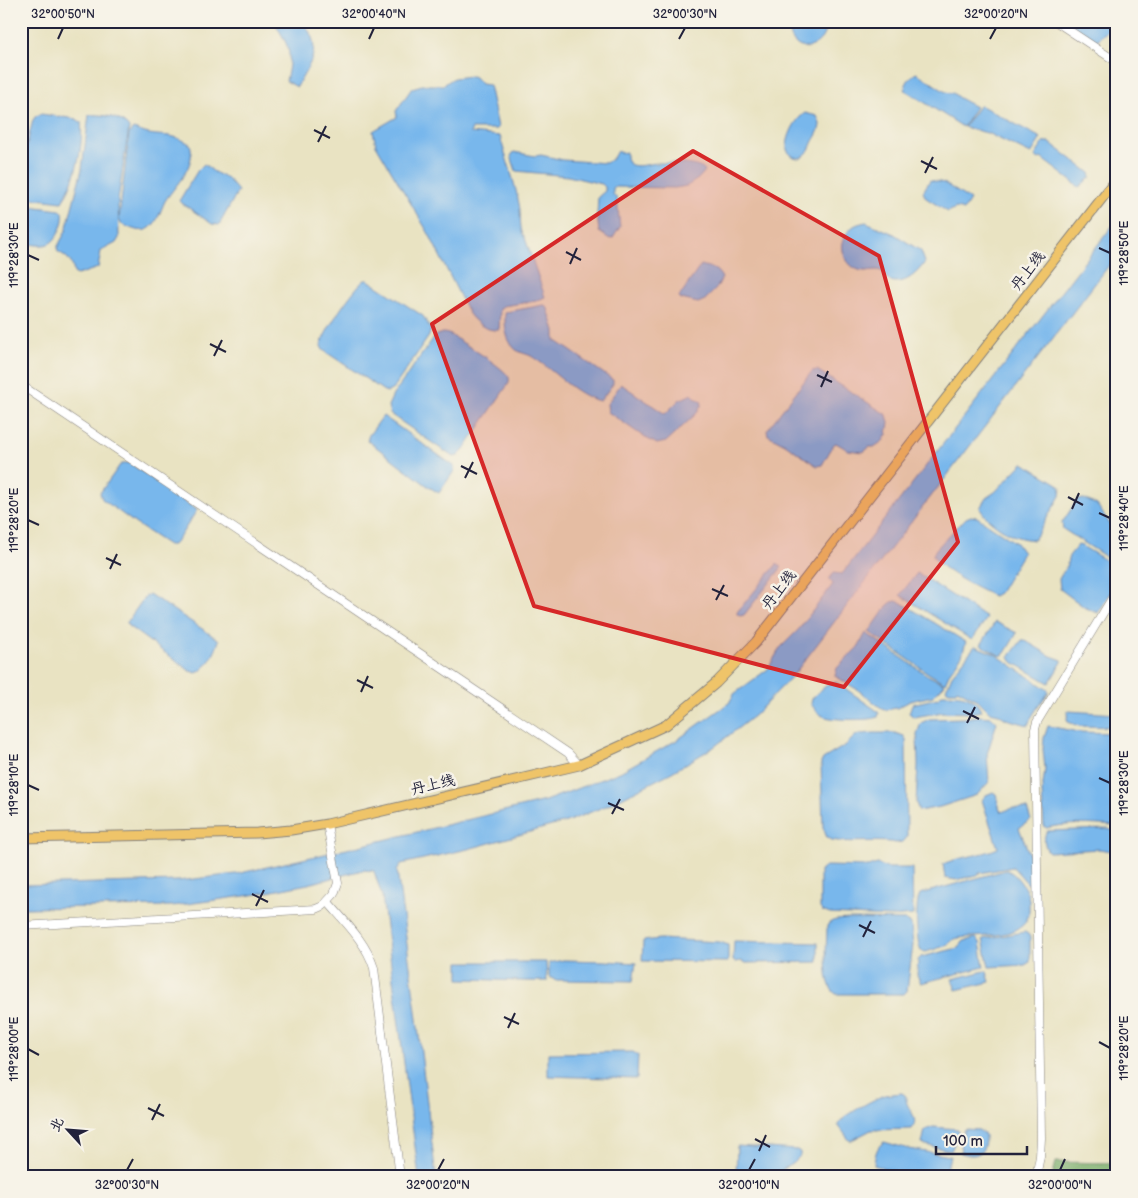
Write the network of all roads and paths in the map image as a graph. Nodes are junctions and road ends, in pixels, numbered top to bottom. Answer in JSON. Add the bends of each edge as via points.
{"nodes":[{"id":1,"x":1055,"y":21,"type":"edge"},
{"id":2,"x":1117,"y":62,"type":"edge"},
{"id":3,"x":1117,"y":179,"type":"edge"},
{"id":4,"x":21,"y":385,"type":"edge"},
{"id":5,"x":1117,"y":590,"type":"edge"},
{"id":6,"x":580,"y":765,"type":"junction"},
{"id":7,"x":327,"y":824,"type":"junction"},
{"id":8,"x":21,"y":838,"type":"edge"},
{"id":9,"x":328,"y":902,"type":"junction"},
{"id":10,"x":21,"y":926,"type":"edge"},
{"id":11,"x":400,"y":1177,"type":"edge"},
{"id":12,"x":1036,"y":1177,"type":"edge"}],
"edges":[{"from":1,"to":2,"type":"street"},
{"from":3,"to":6,"type":"main road","name":"丹上线","via":[[750,648],[716,683],[666,725]]},
{"from":4,"to":6,"type":"street","via":[[568,753]]},
{"from":5,"to":12,"type":"street","via":[[1035,729],[1041,1138]]},
{"from":6,"to":7,"type":"main road","name":"丹上线"},
{"from":7,"to":8,"type":"main road","name":"丹上线","via":[[257,834]]},
{"from":7,"to":9,"type":"street","via":[[338,883]]},
{"from":9,"to":10,"type":"street","via":[[316,909]]},
{"from":9,"to":11,"type":"street","via":[[361,941],[374,968]]}]}
